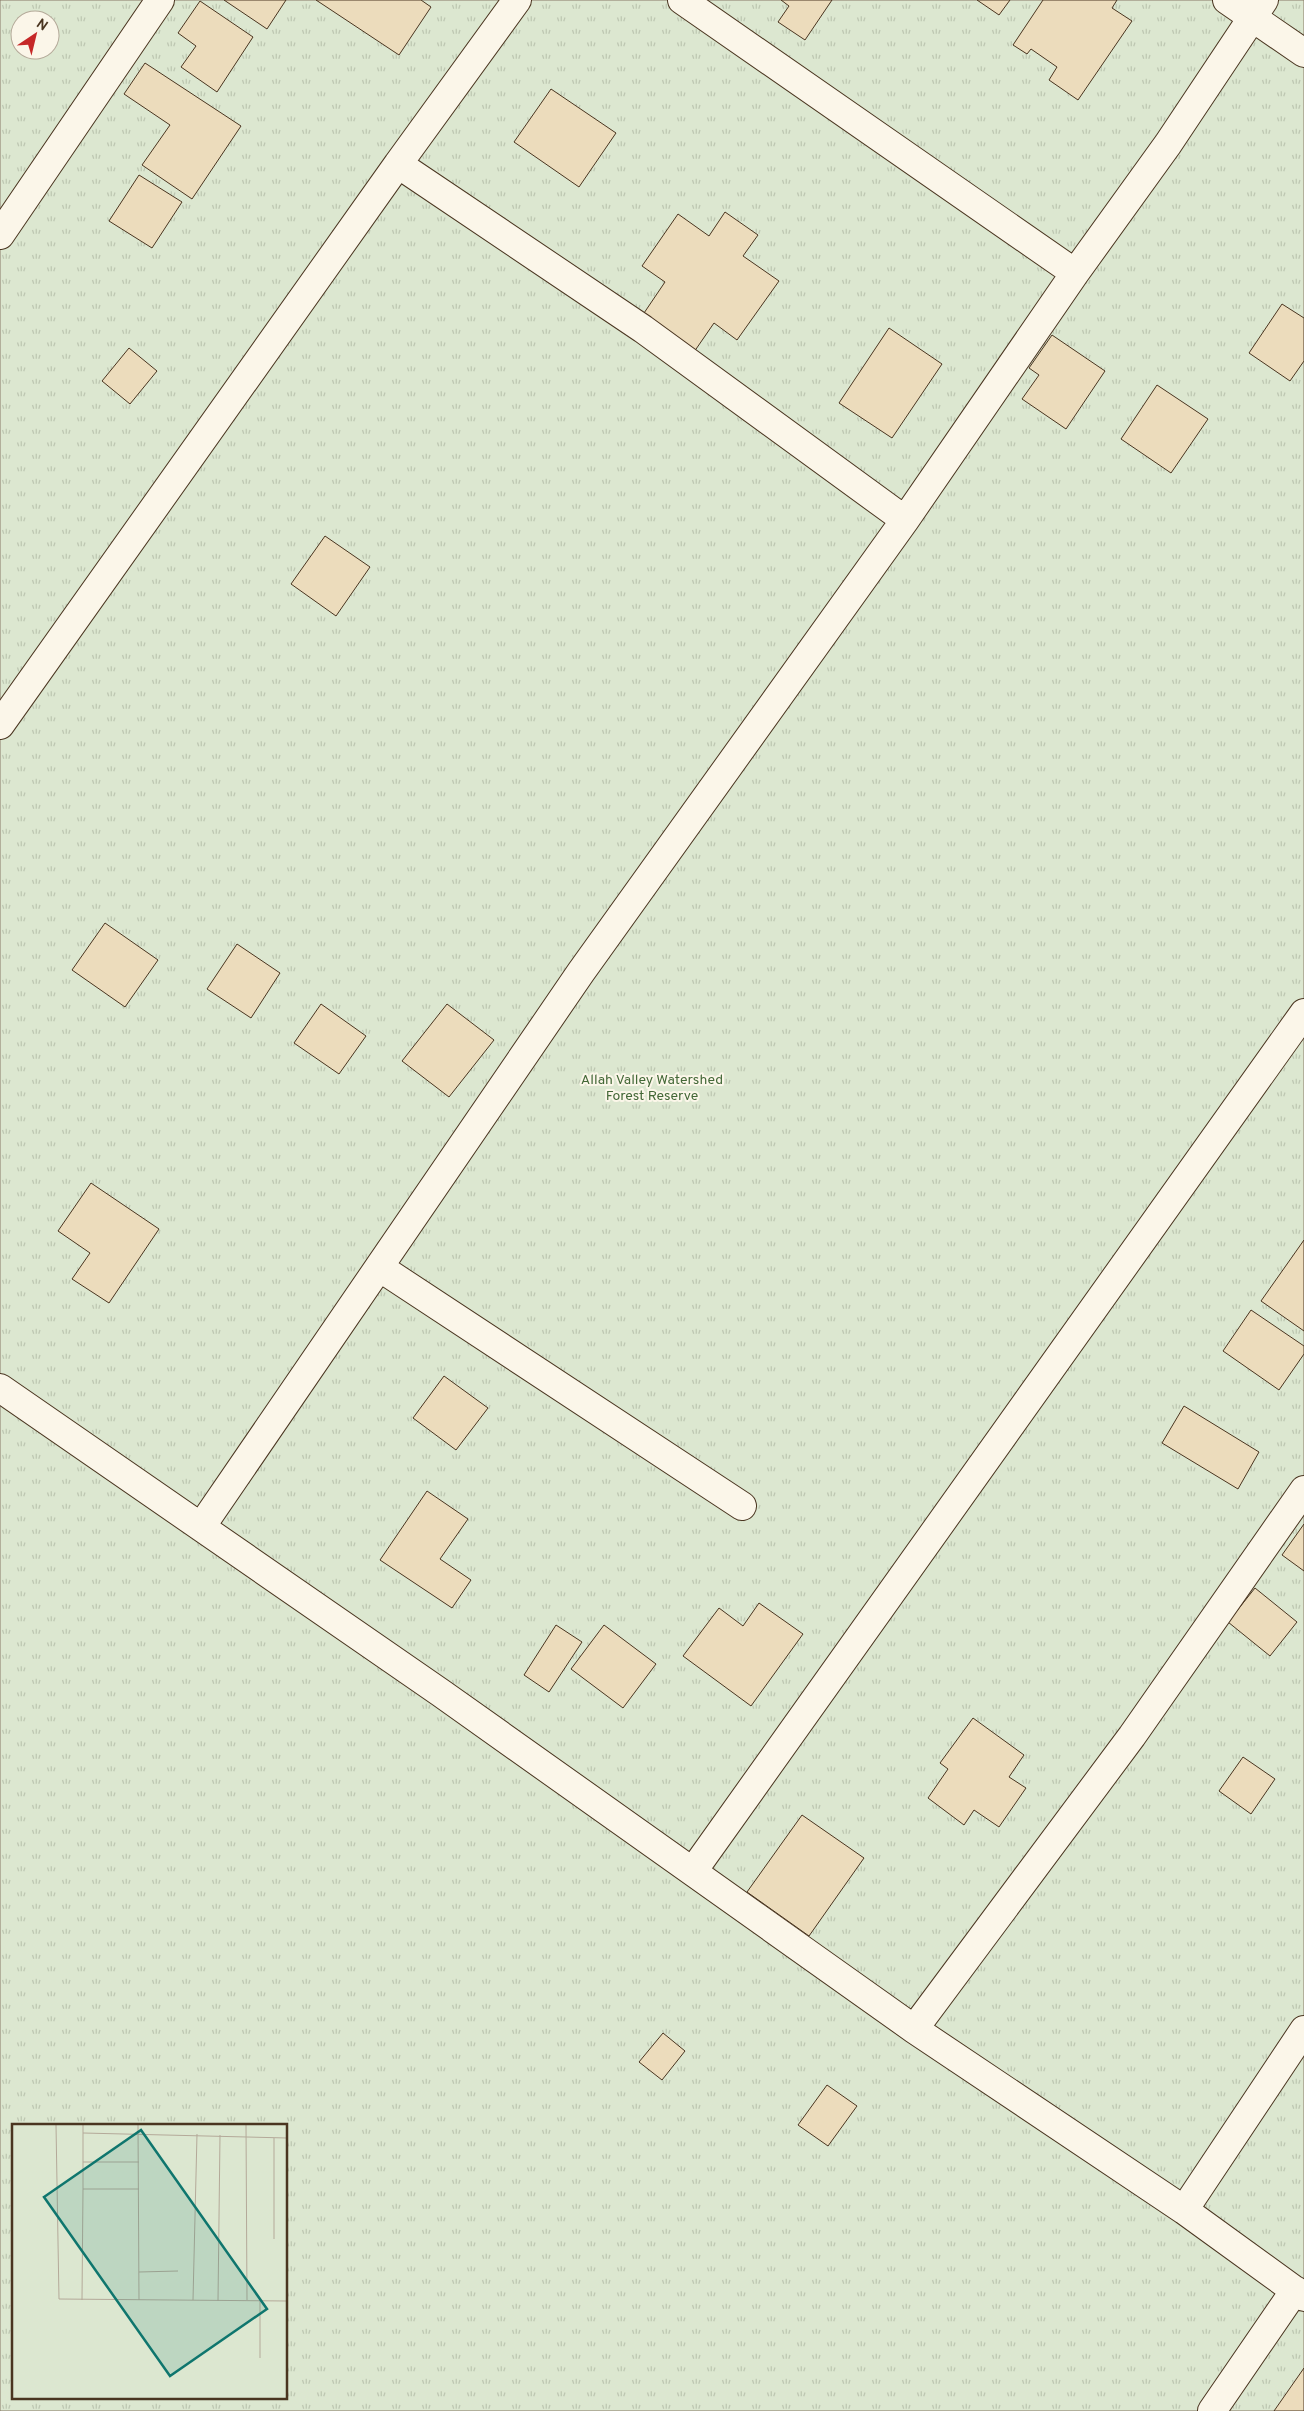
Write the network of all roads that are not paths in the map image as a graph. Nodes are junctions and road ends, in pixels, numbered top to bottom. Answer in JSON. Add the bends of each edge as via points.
{"nodes":[{"id":1,"x":160,"y":0,"type":"edge"},
{"id":2,"x":517,"y":0,"type":"edge"},
{"id":3,"x":682,"y":0,"type":"edge"},
{"id":4,"x":1227,"y":0,"type":"edge"},
{"id":5,"x":1258,"y":9,"type":"edge"},
{"id":6,"x":1304,"y":53,"type":"edge"},
{"id":7,"x":398,"y":164,"type":"junction"},
{"id":8,"x":0,"y":235,"type":"edge"},
{"id":9,"x":1075,"y":273,"type":"junction"},
{"id":10,"x":905,"y":520,"type":"junction"},
{"id":11,"x":0,"y":726,"type":"edge"},
{"id":12,"x":1304,"y":1013,"type":"edge"},
{"id":13,"x":379,"y":1267,"type":"junction"},
{"id":14,"x":0,"y":1388,"type":"edge"},
{"id":15,"x":1304,"y":1490,"type":"edge"},
{"id":16,"x":742,"y":1506,"type":"dead end"},
{"id":17,"x":201,"y":1526,"type":"junction"},
{"id":18,"x":693,"y":1871,"type":"junction"},
{"id":19,"x":914,"y":2029,"type":"junction"},
{"id":20,"x":1304,"y":2030,"type":"edge"},
{"id":21,"x":1184,"y":2210,"type":"junction"},
{"id":22,"x":1300,"y":2294,"type":"edge"},
{"id":23,"x":1212,"y":2411,"type":"edge"}],
"edges":[{"from":1,"to":8,"type":"street"},
{"from":2,"to":7,"type":"street"},
{"from":3,"to":9,"type":"street"},
{"from":4,"to":5,"type":"street"},
{"from":5,"to":6,"type":"street"},
{"from":5,"to":9,"type":"street","via":[[1168,144]]},
{"from":7,"to":10,"type":"street","via":[[643,329]]},
{"from":7,"to":11,"type":"street"},
{"from":9,"to":10,"type":"street"},
{"from":10,"to":13,"type":"street","via":[[581,972]]},
{"from":12,"to":18,"type":"street"},
{"from":13,"to":16,"type":"street"},
{"from":13,"to":17,"type":"street"},
{"from":14,"to":17,"type":"street"},
{"from":15,"to":19,"type":"street","via":[[1132,1736]]},
{"from":17,"to":18,"type":"street"},
{"from":18,"to":19,"type":"street"},
{"from":19,"to":21,"type":"street"},
{"from":20,"to":21,"type":"street"},
{"from":21,"to":22,"type":"street"},
{"from":22,"to":23,"type":"street"}]}
